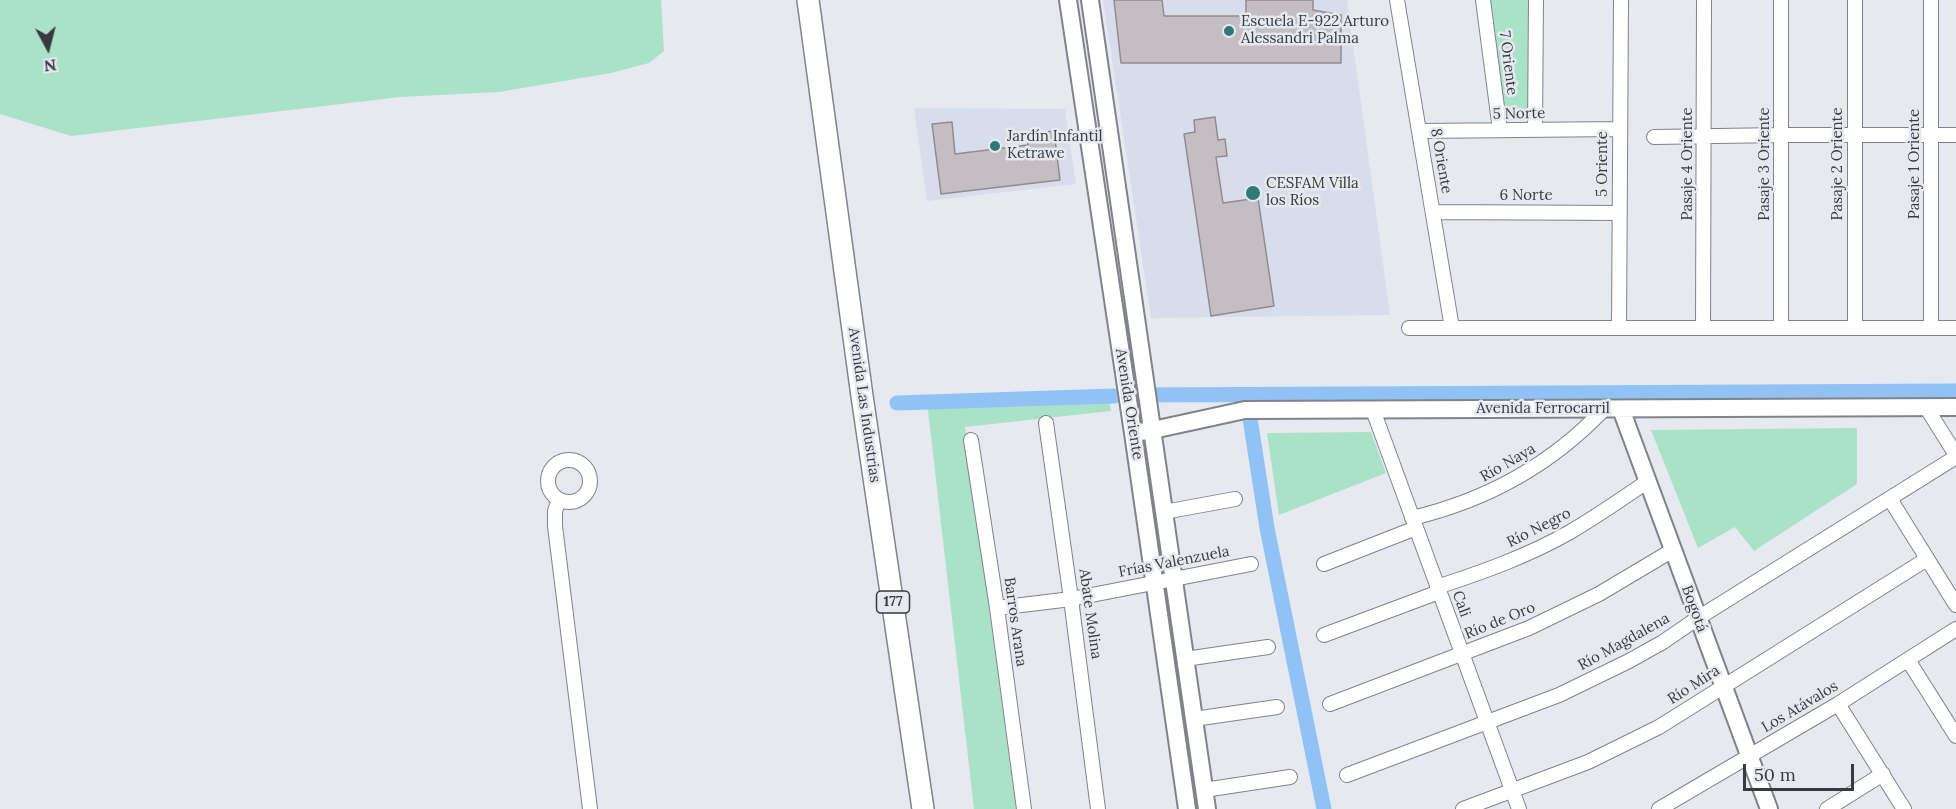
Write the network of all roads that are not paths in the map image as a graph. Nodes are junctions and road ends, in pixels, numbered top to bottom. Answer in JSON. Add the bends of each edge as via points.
{"nodes":[{"id":1,"x":808,"y":0,"type":"edge"},
{"id":2,"x":1068,"y":0,"type":"edge"},
{"id":3,"x":1090,"y":0,"type":"edge"},
{"id":4,"x":1397,"y":0,"type":"edge"},
{"id":5,"x":1483,"y":0,"type":"edge"},
{"id":6,"x":1536,"y":0,"type":"edge"},
{"id":7,"x":1621,"y":0,"type":"edge"},
{"id":8,"x":1704,"y":0,"type":"edge"},
{"id":9,"x":1781,"y":0,"type":"edge"},
{"id":10,"x":1855,"y":0,"type":"edge"},
{"id":11,"x":1932,"y":0,"type":"edge"},
{"id":12,"x":1620,"y":129,"type":"junction"},
{"id":13,"x":1500,"y":130,"type":"junction"},
{"id":14,"x":1535,"y":130,"type":"junction"},
{"id":15,"x":1419,"y":131,"type":"junction"},
{"id":16,"x":1781,"y":135,"type":"junction"},
{"id":17,"x":1932,"y":135,"type":"junction"},
{"id":18,"x":1956,"y":135,"type":"edge"},
{"id":19,"x":1854,"y":136,"type":"junction"},
{"id":20,"x":1654,"y":137,"type":"dead end"},
{"id":21,"x":1705,"y":137,"type":"junction"},
{"id":22,"x":1433,"y":212,"type":"junction"},
{"id":23,"x":1620,"y":213,"type":"junction"},
{"id":24,"x":1409,"y":328,"type":"dead end"},
{"id":25,"x":1452,"y":328,"type":"junction"},
{"id":26,"x":1619,"y":328,"type":"junction"},
{"id":27,"x":1703,"y":328,"type":"junction"},
{"id":28,"x":1781,"y":328,"type":"junction"},
{"id":29,"x":1855,"y":328,"type":"junction"},
{"id":30,"x":1931,"y":328,"type":"junction"},
{"id":31,"x":1956,"y":328,"type":"edge"},
{"id":32,"x":1926,"y":407,"type":"junction"},
{"id":33,"x":1956,"y":407,"type":"edge"},
{"id":34,"x":1613,"y":409,"type":"junction"},
{"id":35,"x":1373,"y":410,"type":"junction"},
{"id":36,"x":1046,"y":423,"type":"dead end"},
{"id":37,"x":1153,"y":430,"type":"junction"},
{"id":38,"x":1133,"y":433,"type":"junction"},
{"id":39,"x":971,"y":440,"type":"dead end"},
{"id":40,"x":1956,"y":456,"type":"edge"},
{"id":41,"x":1648,"y":481,"type":"junction"},
{"id":42,"x":1234,"y":499,"type":"dead end"},
{"id":43,"x":1890,"y":499,"type":"junction"},
{"id":44,"x":559,"y":500,"type":"dead end"},
{"id":45,"x":1164,"y":512,"type":"junction"},
{"id":46,"x":1414,"y":523,"type":"junction"},
{"id":47,"x":1673,"y":550,"type":"junction"},
{"id":48,"x":1927,"y":559,"type":"junction"},
{"id":49,"x":1251,"y":564,"type":"dead end"},
{"id":50,"x":1324,"y":564,"type":"dead end"},
{"id":51,"x":1174,"y":578,"type":"junction"},
{"id":52,"x":1155,"y":583,"type":"junction"},
{"id":53,"x":1438,"y":589,"type":"junction"},
{"id":54,"x":1071,"y":598,"type":"junction"},
{"id":55,"x":1956,"y":605,"type":"edge"},
{"id":56,"x":997,"y":608,"type":"junction"},
{"id":57,"x":1698,"y":618,"type":"junction"},
{"id":58,"x":1956,"y":629,"type":"edge"},
{"id":59,"x":1324,"y":635,"type":"dead end"},
{"id":60,"x":1268,"y":647,"type":"dead end"},
{"id":61,"x":1462,"y":654,"type":"junction"},
{"id":62,"x":1185,"y":659,"type":"junction"},
{"id":63,"x":1908,"y":660,"type":"junction"},
{"id":64,"x":1723,"y":686,"type":"junction"},
{"id":65,"x":1330,"y":704,"type":"dead end"},
{"id":66,"x":1838,"y":704,"type":"junction"},
{"id":67,"x":1277,"y":707,"type":"dead end"},
{"id":68,"x":1194,"y":719,"type":"junction"},
{"id":69,"x":1487,"y":722,"type":"junction"},
{"id":70,"x":1956,"y":736,"type":"edge"},
{"id":71,"x":1749,"y":757,"type":"junction"},
{"id":72,"x":1882,"y":774,"type":"junction"},
{"id":73,"x":1347,"y":775,"type":"dead end"},
{"id":74,"x":1290,"y":777,"type":"dead end"},
{"id":75,"x":1204,"y":790,"type":"junction"},
{"id":76,"x":1512,"y":791,"type":"junction"},
{"id":77,"x":591,"y":809,"type":"edge"},
{"id":78,"x":924,"y":809,"type":"edge"},
{"id":79,"x":1024,"y":809,"type":"edge"},
{"id":80,"x":1098,"y":809,"type":"edge"},
{"id":81,"x":1187,"y":809,"type":"edge"},
{"id":82,"x":1207,"y":809,"type":"edge"},
{"id":83,"x":1462,"y":809,"type":"edge"},
{"id":84,"x":1519,"y":809,"type":"edge"},
{"id":85,"x":1659,"y":809,"type":"edge"},
{"id":86,"x":1768,"y":809,"type":"edge"},
{"id":87,"x":1827,"y":809,"type":"edge"},
{"id":88,"x":1904,"y":809,"type":"edge"}],
"edges":[{"from":1,"to":78,"type":"main road","name":"Avenida Las Industrias","number":"177"},
{"from":2,"to":38,"type":"street","name":"Avenida Oriente"},
{"from":3,"to":37,"type":"street","name":"Avenida Oriente"},
{"from":4,"to":15,"type":"street","name":"8 Oriente"},
{"from":5,"to":13,"type":"street","name":"7 Oriente"},
{"from":6,"to":14,"type":"street"},
{"from":7,"to":12,"type":"street","name":"5 Oriente"},
{"from":8,"to":21,"type":"street","name":"Pasaje 4 Oriente"},
{"from":9,"to":16,"type":"street","name":"Pasaje 3 Oriente"},
{"from":10,"to":19,"type":"street","name":"Pasaje 2 Oriente"},
{"from":11,"to":17,"type":"street","name":"Pasaje 1 Oriente"},
{"from":12,"to":14,"type":"street","name":"5 Norte"},
{"from":12,"to":23,"type":"street","name":"5 Oriente"},
{"from":13,"to":14,"type":"street","name":"5 Norte"},
{"from":13,"to":15,"type":"street","name":"5 Norte"},
{"from":15,"to":22,"type":"street","name":"8 Oriente"},
{"from":16,"to":19,"type":"street"},
{"from":16,"to":21,"type":"street"},
{"from":16,"to":28,"type":"street","name":"Pasaje 3 Oriente"},
{"from":17,"to":18,"type":"street"},
{"from":17,"to":19,"type":"street"},
{"from":17,"to":30,"type":"street","name":"Pasaje 1 Oriente"},
{"from":19,"to":29,"type":"street","name":"Pasaje 2 Oriente"},
{"from":20,"to":21,"type":"street"},
{"from":21,"to":27,"type":"street","name":"Pasaje 4 Oriente"},
{"from":22,"to":23,"type":"street","name":"6 Norte"},
{"from":22,"to":25,"type":"street","name":"8 Oriente"},
{"from":23,"to":26,"type":"street","name":"5 Oriente"},
{"from":24,"to":25,"type":"street"},
{"from":25,"to":26,"type":"street"},
{"from":26,"to":27,"type":"street"},
{"from":27,"to":28,"type":"street"},
{"from":28,"to":29,"type":"street"},
{"from":29,"to":30,"type":"street"},
{"from":30,"to":31,"type":"street"},
{"from":32,"to":33,"type":"street","name":"Avenida Ferrocarril"},
{"from":32,"to":34,"type":"street","name":"Avenida Ferrocarril"},
{"from":32,"to":40,"type":"street"},
{"from":34,"to":35,"type":"street","name":"Avenida Ferrocarril"},
{"from":34,"to":41,"type":"street","name":"Bogotá"},
{"from":34,"to":46,"type":"street","name":"Río Naya","via":[[1514,481]]},
{"from":35,"to":37,"type":"street","name":"Avenida Ferrocarril","via":[[1245,410]]},
{"from":35,"to":46,"type":"street","name":"Cali"},
{"from":36,"to":54,"type":"street","name":"Abate Molina"},
{"from":37,"to":38,"type":"street","name":"Avenida Ferrocarril"},
{"from":37,"to":45,"type":"street","name":"Avenida Oriente"},
{"from":38,"to":52,"type":"street","name":"Avenida Oriente"},
{"from":39,"to":56,"type":"street","name":"Barros Arana"},
{"from":40,"to":43,"type":"street","name":"Río Magdalena"},
{"from":41,"to":47,"type":"street","name":"Bogotá"},
{"from":41,"to":53,"type":"street","name":"Río Negro","via":[[1541,547]]},
{"from":42,"to":45,"type":"street"},
{"from":43,"to":48,"type":"street"},
{"from":43,"to":57,"type":"street","name":"Río Magdalena"},
{"from":44,"to":77,"type":"street","via":[[555,526]]},
{"from":45,"to":51,"type":"street","name":"Avenida Oriente"},
{"from":46,"to":50,"type":"street","name":"Río Naya"},
{"from":46,"to":53,"type":"street","name":"Cali"},
{"from":47,"to":57,"type":"street","name":"Bogotá"},
{"from":47,"to":61,"type":"street","name":"Río de Oro","via":[[1562,613]]},
{"from":48,"to":55,"type":"street"},
{"from":48,"to":64,"type":"street","name":"Río Mira"},
{"from":49,"to":51,"type":"street","name":"Frías Valenzuela"},
{"from":51,"to":52,"type":"street","name":"Frías Valenzuela"},
{"from":51,"to":62,"type":"street","name":"Avenida Oriente"},
{"from":52,"to":54,"type":"street","name":"Frías Valenzuela"},
{"from":52,"to":81,"type":"street","name":"Avenida Oriente"},
{"from":53,"to":59,"type":"street","name":"Río Negro"},
{"from":53,"to":61,"type":"street","name":"Cali"},
{"from":54,"to":56,"type":"street","name":"Frías Valenzuela"},
{"from":54,"to":80,"type":"street","name":"Abate Molina"},
{"from":56,"to":79,"type":"street","name":"Barros Arana"},
{"from":57,"to":64,"type":"street","name":"Bogotá"},
{"from":57,"to":69,"type":"street","name":"Río Magdalena","via":[[1594,680]]},
{"from":58,"to":63,"type":"street","name":"Los Atávalos"},
{"from":60,"to":62,"type":"street"},
{"from":61,"to":65,"type":"street","name":"Río de Oro"},
{"from":61,"to":69,"type":"street","name":"Cali"},
{"from":62,"to":68,"type":"street","name":"Avenida Oriente"},
{"from":63,"to":66,"type":"street","name":"Los Atávalos"},
{"from":63,"to":70,"type":"street"},
{"from":64,"to":71,"type":"street","name":"Bogotá"},
{"from":64,"to":76,"type":"street","name":"Río Mira","via":[[1625,745]]},
{"from":66,"to":71,"type":"street","name":"Los Atávalos"},
{"from":66,"to":72,"type":"street"},
{"from":67,"to":68,"type":"street"},
{"from":68,"to":75,"type":"street","name":"Avenida Oriente"},
{"from":69,"to":73,"type":"street","name":"Río Magdalena"},
{"from":69,"to":76,"type":"street","name":"Cali"},
{"from":71,"to":85,"type":"street","name":"Los Atávalos"},
{"from":71,"to":86,"type":"street","name":"Bogotá"},
{"from":72,"to":87,"type":"street"},
{"from":72,"to":88,"type":"street"},
{"from":74,"to":75,"type":"street"},
{"from":75,"to":82,"type":"street","name":"Avenida Oriente"},
{"from":76,"to":83,"type":"street","name":"Río Mira"},
{"from":76,"to":84,"type":"street","name":"Cali"}]}
